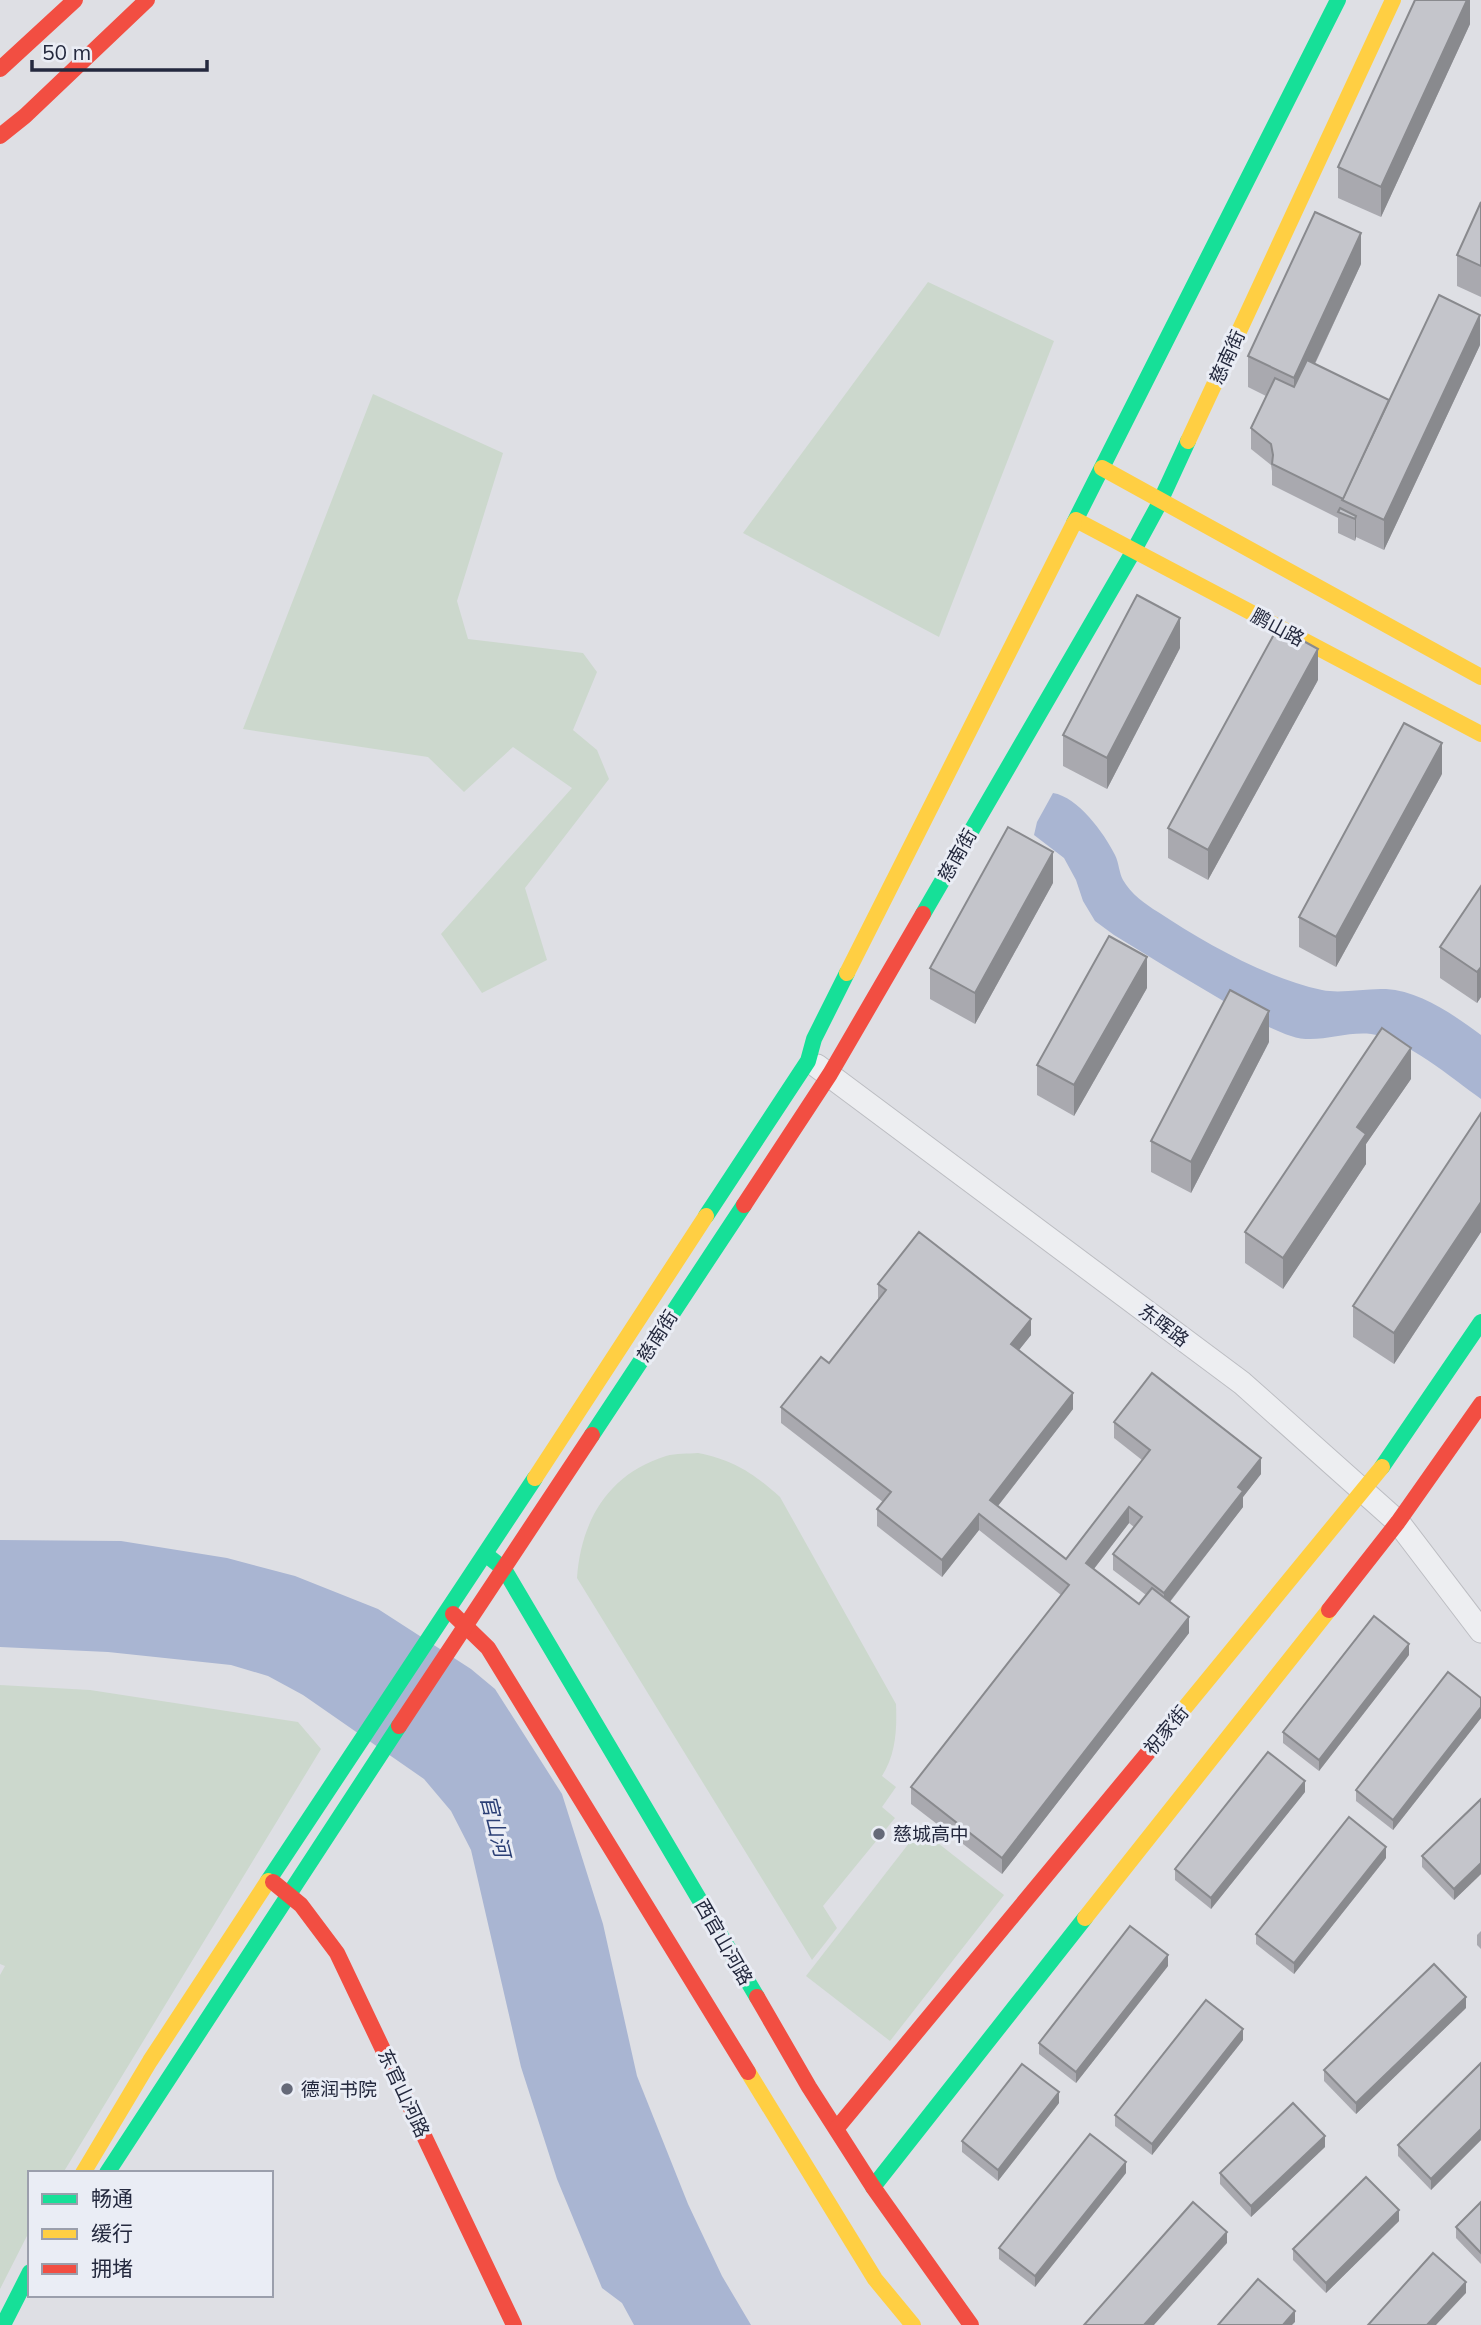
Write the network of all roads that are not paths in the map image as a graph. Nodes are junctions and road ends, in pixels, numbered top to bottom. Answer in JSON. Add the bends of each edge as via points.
{"nodes":[{"id":1,"x":75,"y":0,"type":"edge"},
{"id":2,"x":148,"y":0,"type":"edge"},
{"id":3,"x":1338,"y":0,"type":"edge"},
{"id":4,"x":1394,"y":0,"type":"edge"},
{"id":5,"x":0,"y":69,"type":"edge"},
{"id":6,"x":0,"y":136,"type":"edge"},
{"id":7,"x":1102,"y":468,"type":"junction"},
{"id":8,"x":1160,"y":500,"type":"junction"},
{"id":9,"x":1076,"y":520,"type":"junction"},
{"id":10,"x":1133,"y":552,"type":"junction"},
{"id":11,"x":1481,"y":677,"type":"edge"},
{"id":12,"x":1481,"y":733,"type":"edge"},
{"id":13,"x":808,"y":1061,"type":"junction"},
{"id":14,"x":830,"y":1074,"type":"junction"},
{"id":15,"x":1481,"y":1322,"type":"edge"},
{"id":16,"x":1481,"y":1404,"type":"edge"},
{"id":17,"x":1364,"y":1491,"type":"junction"},
{"id":18,"x":1398,"y":1522,"type":"junction"},
{"id":19,"x":486,"y":1554,"type":"junction"},
{"id":20,"x":503,"y":1569,"type":"junction"},
{"id":21,"x":449,"y":1610,"type":"junction"},
{"id":22,"x":466,"y":1627,"type":"junction"},
{"id":23,"x":1481,"y":1631,"type":"edge"},
{"id":24,"x":268,"y":1880,"type":"junction"},
{"id":25,"x":289,"y":1892,"type":"junction"},
{"id":26,"x":837,"y":2128,"type":"junction"},
{"id":27,"x":84,"y":2171,"type":"edge"},
{"id":28,"x":108,"y":2171,"type":"edge"},
{"id":29,"x":873,"y":2187,"type":"junction"},
{"id":30,"x":28,"y":2277,"type":"edge"},
{"id":31,"x":3,"y":2325,"type":"edge"},
{"id":32,"x":514,"y":2325,"type":"edge"},
{"id":33,"x":913,"y":2325,"type":"edge"},
{"id":34,"x":971,"y":2325,"type":"edge"}],
"edges":[{"from":1,"to":5,"type":"main road"},
{"from":2,"to":6,"type":"main road"},
{"from":3,"to":7,"type":"main road","name":"慈南街"},
{"from":4,"to":8,"type":"main road","name":"慈南街"},
{"from":7,"to":8,"type":"main road"},
{"from":7,"to":9,"type":"main road","name":"慈南街"},
{"from":8,"to":10,"type":"main road","name":"慈南街"},
{"from":8,"to":11,"type":"main road"},
{"from":9,"to":10,"type":"main road","name":"鹏山路"},
{"from":9,"to":13,"type":"main road","name":"慈南街","via":[[814,1039]]},
{"from":10,"to":12,"type":"main road","name":"鹏山路"},
{"from":10,"to":14,"type":"main road","name":"慈南街"},
{"from":13,"to":14,"type":"street","name":"东晖路"},
{"from":13,"to":19,"type":"main road","name":"慈南街"},
{"from":14,"to":17,"type":"street","name":"东晖路","via":[[1242,1383]]},
{"from":14,"to":20,"type":"main road","name":"慈南街"},
{"from":15,"to":17,"type":"main road","name":"祝家街"},
{"from":16,"to":18,"type":"main road"},
{"from":17,"to":18,"type":"street","name":"东晖路"},
{"from":17,"to":26,"type":"main road","name":"祝家街"},
{"from":18,"to":23,"type":"street","name":"东晖路"},
{"from":18,"to":29,"type":"main road"},
{"from":19,"to":20,"type":"main road","name":"西官山河路"},
{"from":19,"to":21,"type":"main road","name":"慈南街"},
{"from":20,"to":22,"type":"main road","name":"慈南街"},
{"from":20,"to":26,"type":"main road","name":"西官山河路","via":[[808,2087]]},
{"from":21,"to":22,"type":"main road"},
{"from":21,"to":24,"type":"main road","name":"慈南街"},
{"from":22,"to":25,"type":"main road","name":"慈南街"},
{"from":22,"to":33,"type":"main road","via":[[488,1648],[875,2279]]},
{"from":24,"to":25,"type":"main road","name":"东官山河路"},
{"from":24,"to":27,"type":"main road","name":"慈南街"},
{"from":25,"to":28,"type":"main road","name":"慈南街"},
{"from":25,"to":32,"type":"main road","name":"东官山河路","via":[[311,1913],[337,1953]]},
{"from":26,"to":29,"type":"main road","name":"西官山河路"},
{"from":29,"to":34,"type":"main road","name":"西官山河路"},
{"from":30,"to":31,"type":"main road"}]}
